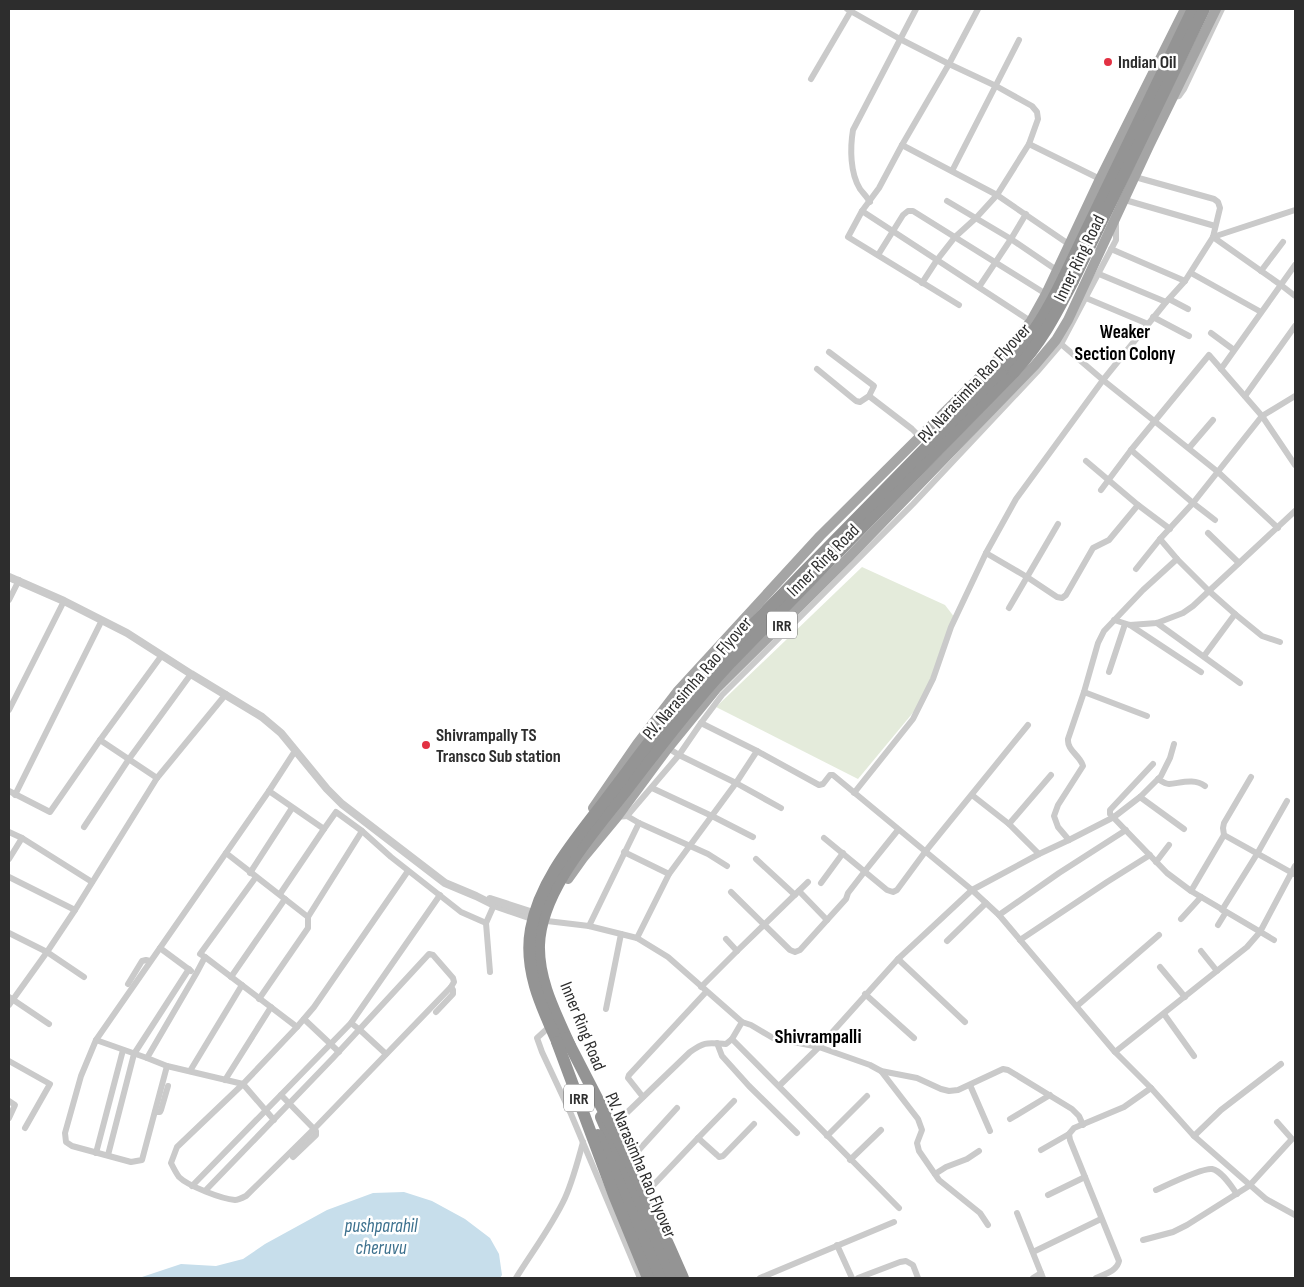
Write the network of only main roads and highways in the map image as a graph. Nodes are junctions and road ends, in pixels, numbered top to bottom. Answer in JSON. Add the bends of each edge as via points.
{"nodes":[{"id":1,"x":1184,"y":9,"type":"edge"},
{"id":2,"x":1193,"y":9,"type":"edge"},
{"id":3,"x":1204,"y":9,"type":"edge"},
{"id":4,"x":1216,"y":9,"type":"edge"},
{"id":5,"x":562,"y":1040,"type":"junction"},
{"id":6,"x":648,"y":1278,"type":"edge"},
{"id":7,"x":659,"y":1278,"type":"edge"},
{"id":8,"x":672,"y":1278,"type":"edge"},
{"id":9,"x":683,"y":1278,"type":"edge"}],
"edges":[{"from":1,"to":7,"type":"main road","name":"Inner Ring Road","number":"IRR","via":[[1031,321],[1015,342],[820,536],[677,692],[618,770],[534,900],[525,943],[527,971],[534,996]]},
{"from":2,"to":5,"type":"highway","name":"P.V. Narasimha Rao Flyover","bridge":true,"via":[[1054,298],[1032,335],[1007,365],[687,694],[563,857],[539,902],[530,943],[535,988],[544,1013]]},
{"from":3,"to":5,"type":"highway","name":"P.V. Narasimha Rao Flyover","bridge":true,"via":[[1073,281],[1040,341],[1014,372],[695,701],[571,863],[548,905],[540,944],[541,970]]},
{"from":4,"to":8,"type":"main road","name":"Inner Ring Road","number":"IRR","via":[[1059,342],[716,689],[668,748],[622,816],[582,858],[552,907],[544,938],[545,969],[551,996]]},
{"from":5,"to":6,"type":"highway","bridge":true,"via":[[614,1195]]},
{"from":5,"to":7,"type":"highway","name":"P.V. Narasimha Rao Flyover","bridge":true},
{"from":5,"to":8,"type":"highway","name":"P.V. Narasimha Rao Flyover","bridge":true},
{"from":5,"to":9,"type":"highway","bridge":true,"via":[[604,1110]]}]}
